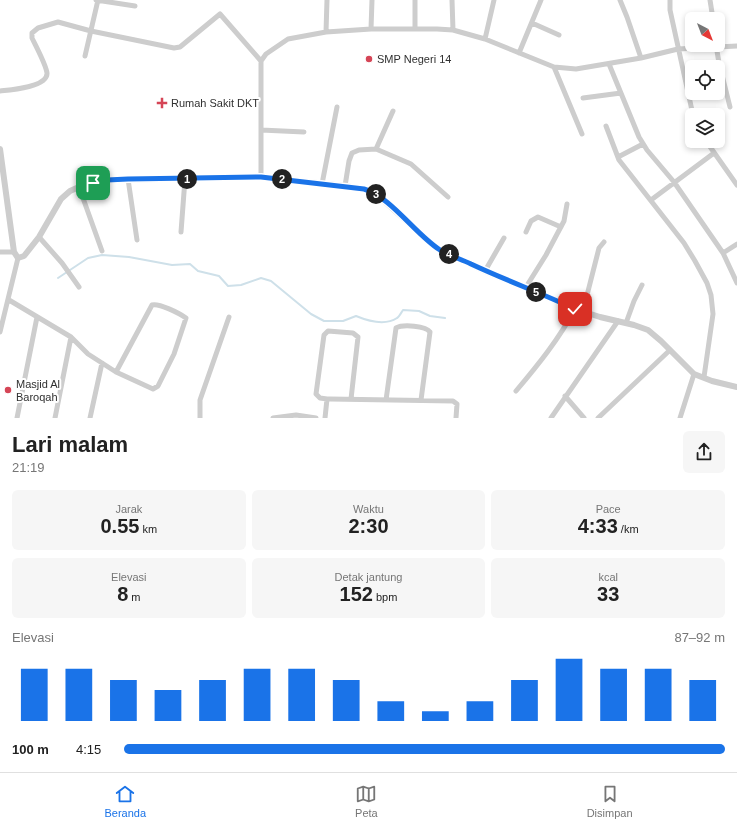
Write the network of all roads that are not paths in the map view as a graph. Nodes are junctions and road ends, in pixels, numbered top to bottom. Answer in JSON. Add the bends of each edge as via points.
{"nodes":[{"id":1,"x":98,"y":0,"type":"edge"},
{"id":2,"x":326,"y":0,"type":"edge"},
{"id":3,"x":372,"y":0,"type":"edge"},
{"id":4,"x":415,"y":0,"type":"edge"},
{"id":5,"x":452,"y":0,"type":"edge"},
{"id":6,"x":494,"y":0,"type":"edge"},
{"id":7,"x":541,"y":0,"type":"edge"},
{"id":8,"x":620,"y":0,"type":"edge"},
{"id":9,"x":670,"y":0,"type":"edge"},
{"id":10,"x":710,"y":0,"type":"edge"},
{"id":11,"x":135,"y":6,"type":"dead end"},
{"id":12,"x":712,"y":12,"type":"edge"},
{"id":13,"x":532,"y":23,"type":"junction"},
{"id":14,"x":415,"y":28,"type":"junction"},
{"id":15,"x":371,"y":29,"type":"junction"},
{"id":16,"x":453,"y":30,"type":"junction"},
{"id":17,"x":91,"y":31,"type":"junction"},
{"id":18,"x":326,"y":32,"type":"junction"},
{"id":19,"x":559,"y":35,"type":"dead end"},
{"id":20,"x":485,"y":39,"type":"junction"},
{"id":21,"x":725,"y":46,"type":"edge"},
{"id":22,"x":737,"y":46,"type":"edge"},
{"id":23,"x":685,"y":48,"type":"edge"},
{"id":24,"x":678,"y":49,"type":"junction"},
{"id":25,"x":718,"y":52,"type":"edge"},
{"id":26,"x":519,"y":53,"type":"junction"},
{"id":27,"x":85,"y":56,"type":"dead end"},
{"id":28,"x":641,"y":58,"type":"junction"},
{"id":29,"x":261,"y":61,"type":"junction"},
{"id":30,"x":609,"y":64,"type":"junction"},
{"id":31,"x":554,"y":67,"type":"junction"},
{"id":32,"x":0,"y":91,"type":"edge"},
{"id":33,"x":621,"y":93,"type":"junction"},
{"id":34,"x":583,"y":98,"type":"dead end"},
{"id":35,"x":337,"y":106,"type":"dead end"},
{"id":36,"x":730,"y":107,"type":"dead end"},
{"id":37,"x":691,"y":108,"type":"edge"},
{"id":38,"x":392,"y":111,"type":"dead end"},
{"id":39,"x":606,"y":126,"type":"dead end"},
{"id":40,"x":261,"y":130,"type":"junction"},
{"id":41,"x":304,"y":132,"type":"dead end"},
{"id":42,"x":582,"y":134,"type":"dead end"},
{"id":43,"x":643,"y":144,"type":"junction"},
{"id":44,"x":711,"y":148,"type":"edge"},
{"id":45,"x":0,"y":149,"type":"edge"},
{"id":46,"x":376,"y":149,"type":"junction"},
{"id":47,"x":714,"y":153,"type":"junction"},
{"id":48,"x":618,"y":157,"type":"junction"},
{"id":49,"x":261,"y":177,"type":"junction"},
{"id":50,"x":128,"y":179,"type":"junction"},
{"id":51,"x":185,"y":179,"type":"junction"},
{"id":52,"x":674,"y":182,"type":"junction"},
{"id":53,"x":322,"y":184,"type":"junction"},
{"id":54,"x":737,"y":185,"type":"edge"},
{"id":55,"x":345,"y":186,"type":"junction"},
{"id":56,"x":79,"y":187,"type":"junction"},
{"id":57,"x":448,"y":197,"type":"dead end"},
{"id":58,"x":651,"y":200,"type":"junction"},
{"id":59,"x":567,"y":204,"type":"dead end"},
{"id":60,"x":561,"y":227,"type":"junction"},
{"id":61,"x":181,"y":232,"type":"dead end"},
{"id":62,"x":526,"y":232,"type":"dead end"},
{"id":63,"x":39,"y":237,"type":"junction"},
{"id":64,"x":504,"y":238,"type":"dead end"},
{"id":65,"x":137,"y":240,"type":"dead end"},
{"id":66,"x":604,"y":242,"type":"dead end"},
{"id":67,"x":737,"y":244,"type":"edge"},
{"id":68,"x":102,"y":251,"type":"dead end"},
{"id":69,"x":0,"y":252,"type":"edge"},
{"id":70,"x":14,"y":252,"type":"junction"},
{"id":71,"x":723,"y":253,"type":"junction"},
{"id":72,"x":18,"y":258,"type":"junction"},
{"id":73,"x":485,"y":271,"type":"junction"},
{"id":74,"x":737,"y":283,"type":"edge"},
{"id":75,"x":642,"y":286,"type":"dead end"},
{"id":76,"x":79,"y":287,"type":"dead end"},
{"id":77,"x":526,"y":287,"type":"junction"},
{"id":78,"x":9,"y":300,"type":"junction"},
{"id":79,"x":575,"y":309,"type":"junction"},
{"id":80,"x":583,"y":311,"type":"junction"},
{"id":81,"x":2,"y":316,"type":"edge"},
{"id":82,"x":37,"y":317,"type":"junction"},
{"id":83,"x":229,"y":317,"type":"dead end"},
{"id":84,"x":618,"y":321,"type":"junction"},
{"id":85,"x":626,"y":323,"type":"junction"},
{"id":86,"x":0,"y":332,"type":"edge"},
{"id":87,"x":71,"y":338,"type":"junction"},
{"id":88,"x":670,"y":350,"type":"junction"},
{"id":89,"x":102,"y":363,"type":"junction"},
{"id":90,"x":116,"y":372,"type":"junction"},
{"id":91,"x":694,"y":374,"type":"junction"},
{"id":92,"x":704,"y":377,"type":"junction"},
{"id":93,"x":737,"y":387,"type":"edge"},
{"id":94,"x":516,"y":391,"type":"dead end"},
{"id":95,"x":565,"y":396,"type":"junction"},
{"id":96,"x":327,"y":399,"type":"junction"},
{"id":97,"x":351,"y":399,"type":"junction"},
{"id":98,"x":386,"y":400,"type":"junction"},
{"id":99,"x":421,"y":400,"type":"junction"},
{"id":100,"x":17,"y":418,"type":"edge"},
{"id":101,"x":55,"y":418,"type":"edge"},
{"id":102,"x":90,"y":418,"type":"edge"},
{"id":103,"x":200,"y":418,"type":"edge"},
{"id":104,"x":273,"y":418,"type":"edge"},
{"id":105,"x":313,"y":418,"type":"edge"},
{"id":106,"x":325,"y":418,"type":"edge"},
{"id":107,"x":456,"y":418,"type":"edge"},
{"id":108,"x":551,"y":418,"type":"edge"},
{"id":109,"x":584,"y":418,"type":"edge"},
{"id":110,"x":598,"y":418,"type":"edge"},
{"id":111,"x":680,"y":418,"type":"edge"}],
"edges":[{"from":1,"to":11,"type":"street"},
{"from":1,"to":17,"type":"street"},
{"from":2,"to":18,"type":"street"},
{"from":3,"to":15,"type":"street"},
{"from":4,"to":14,"type":"street"},
{"from":5,"to":16,"type":"street"},
{"from":6,"to":20,"type":"street"},
{"from":7,"to":13,"type":"street"},
{"from":8,"to":28,"type":"street"},
{"from":9,"to":24,"type":"street"},
{"from":10,"to":12,"type":"street"},
{"from":13,"to":19,"type":"street"},
{"from":13,"to":26,"type":"street"},
{"from":14,"to":15,"type":"street"},
{"from":14,"to":16,"type":"street"},
{"from":15,"to":18,"type":"street"},
{"from":16,"to":20,"type":"street"},
{"from":17,"to":27,"type":"street"},
{"from":17,"to":29,"type":"street","via":[[174,48],[180,47],[220,14]]},
{"from":17,"to":32,"type":"street","via":[[58,22],[35,30],[31,36],[47,71],[46,79],[30,86]]},
{"from":18,"to":29,"type":"street","via":[[288,39],[266,54]]},
{"from":20,"to":26,"type":"street"},
{"from":21,"to":22,"type":"street"},
{"from":23,"to":24,"type":"street"},
{"from":24,"to":28,"type":"street"},
{"from":24,"to":37,"type":"street"},
{"from":25,"to":36,"type":"street"},
{"from":26,"to":31,"type":"street"},
{"from":28,"to":30,"type":"street"},
{"from":29,"to":40,"type":"street"},
{"from":30,"to":31,"type":"street","via":[[576,69]]},
{"from":30,"to":33,"type":"street"},
{"from":31,"to":42,"type":"street"},
{"from":33,"to":34,"type":"street"},
{"from":33,"to":43,"type":"street"},
{"from":35,"to":53,"type":"street"},
{"from":38,"to":46,"type":"street"},
{"from":39,"to":48,"type":"street"},
{"from":40,"to":41,"type":"street"},
{"from":40,"to":49,"type":"street"},
{"from":43,"to":48,"type":"street"},
{"from":43,"to":52,"type":"street"},
{"from":44,"to":47,"type":"street"},
{"from":45,"to":70,"type":"street"},
{"from":46,"to":55,"type":"street","via":[[352,153]]},
{"from":46,"to":57,"type":"street","via":[[411,164]]},
{"from":47,"to":52,"type":"street"},
{"from":47,"to":54,"type":"street"},
{"from":48,"to":58,"type":"street"},
{"from":49,"to":51,"type":"street"},
{"from":49,"to":53,"type":"street"},
{"from":50,"to":51,"type":"street"},
{"from":50,"to":56,"type":"street","via":[[107,180]]},
{"from":50,"to":65,"type":"street"},
{"from":51,"to":61,"type":"street"},
{"from":52,"to":58,"type":"street"},
{"from":52,"to":71,"type":"street"},
{"from":53,"to":55,"type":"street"},
{"from":55,"to":73,"type":"street","via":[[373,192],[440,250]]},
{"from":56,"to":63,"type":"street","via":[[60,199]]},
{"from":56,"to":68,"type":"street"},
{"from":58,"to":92,"type":"street","via":[[692,255],[711,295],[713,314]]},
{"from":59,"to":60,"type":"street","via":[[566,217]]},
{"from":60,"to":62,"type":"street","via":[[538,217],[532,221]]},
{"from":60,"to":77,"type":"street"},
{"from":63,"to":72,"type":"street","via":[[24,256]]},
{"from":63,"to":76,"type":"street"},
{"from":64,"to":73,"type":"street"},
{"from":66,"to":80,"type":"street","via":[[599,248]]},
{"from":67,"to":71,"type":"street"},
{"from":69,"to":70,"type":"street"},
{"from":70,"to":72,"type":"street"},
{"from":71,"to":74,"type":"street"},
{"from":72,"to":78,"type":"street"},
{"from":73,"to":77,"type":"street"},
{"from":75,"to":85,"type":"street"},
{"from":77,"to":79,"type":"street"},
{"from":78,"to":81,"type":"street"},
{"from":78,"to":82,"type":"street"},
{"from":79,"to":80,"type":"street"},
{"from":79,"to":94,"type":"street","via":[[548,352]]},
{"from":80,"to":84,"type":"street"},
{"from":81,"to":86,"type":"street"},
{"from":82,"to":87,"type":"street"},
{"from":82,"to":100,"type":"street"},
{"from":83,"to":103,"type":"street","via":[[200,400]]},
{"from":84,"to":85,"type":"street"},
{"from":84,"to":95,"type":"street"},
{"from":85,"to":88,"type":"street","via":[[648,330]]},
{"from":87,"to":89,"type":"street"},
{"from":87,"to":101,"type":"street"},
{"from":88,"to":91,"type":"street"},
{"from":88,"to":110,"type":"street"},
{"from":89,"to":90,"type":"street"},
{"from":89,"to":102,"type":"street"},
{"from":90,"to":90,"type":"street","via":[[153,389],[157,388],[174,354],[186,318],[157,304],[152,306]]},
{"from":91,"to":92,"type":"street"},
{"from":91,"to":111,"type":"street"},
{"from":92,"to":93,"type":"street"},
{"from":95,"to":108,"type":"street"},
{"from":95,"to":109,"type":"street"},
{"from":96,"to":97,"type":"street"},
{"from":96,"to":97,"type":"street","via":[[316,394],[324,335],[328,331],[353,333],[358,338]]},
{"from":96,"to":106,"type":"street"},
{"from":97,"to":98,"type":"street"},
{"from":98,"to":99,"type":"street"},
{"from":98,"to":99,"type":"street","via":[[396,328],[403,325],[426,328],[430,332]]},
{"from":99,"to":107,"type":"street","via":[[456,402]]},
{"from":104,"to":105,"type":"street"}]}
